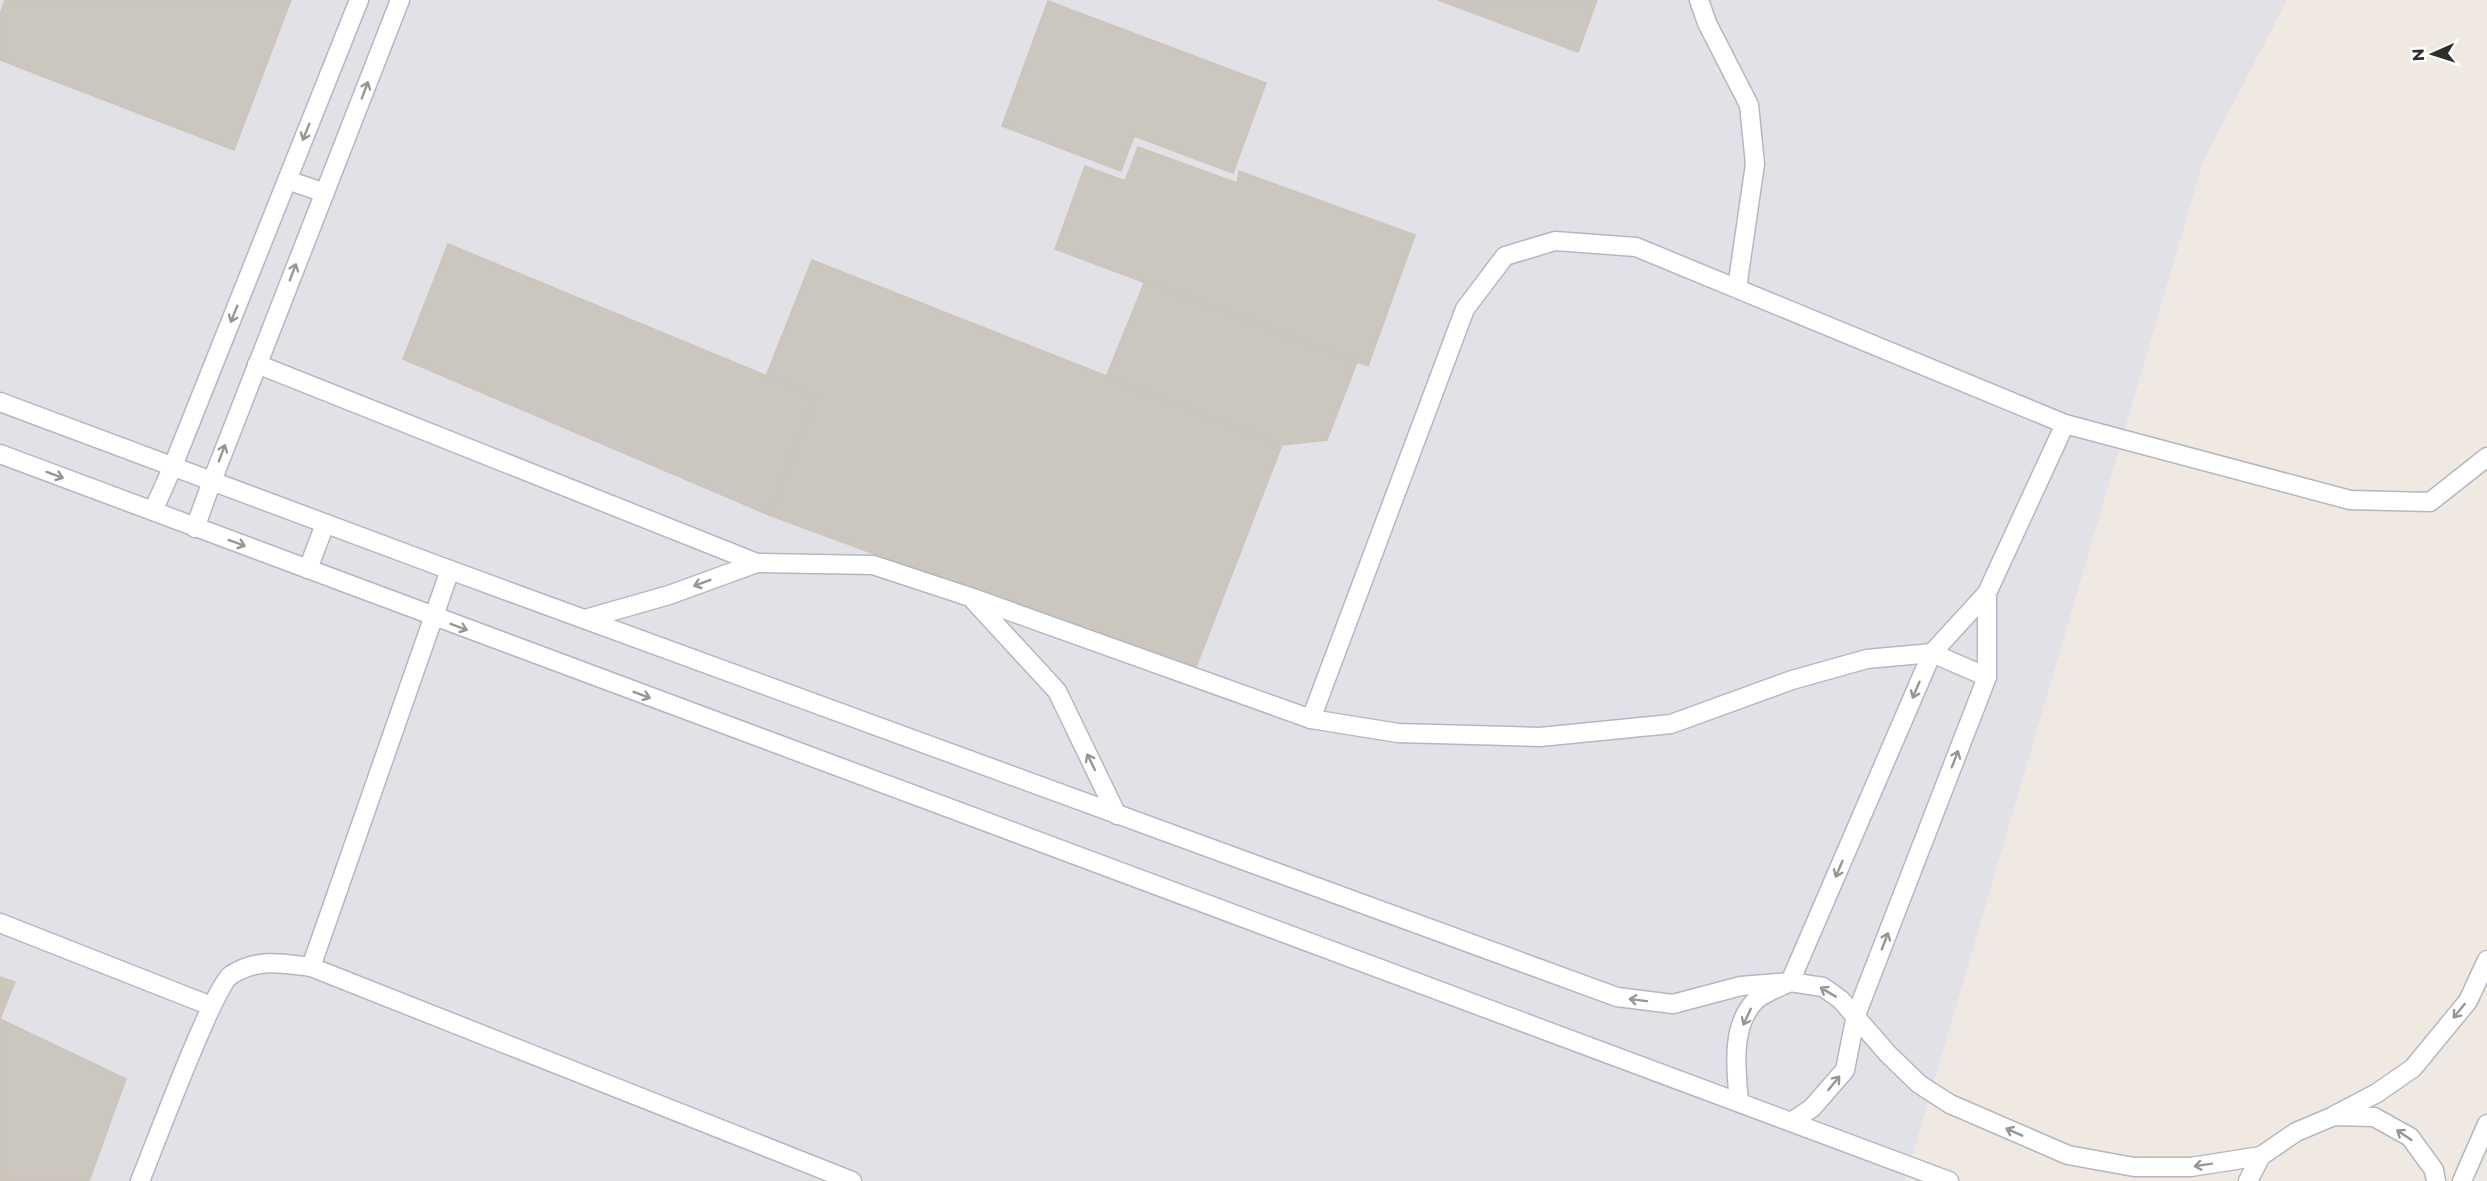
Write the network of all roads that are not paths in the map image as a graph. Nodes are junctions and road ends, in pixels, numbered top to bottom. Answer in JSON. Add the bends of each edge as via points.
{"nodes":[{"id":1,"x":358,"y":0,"type":"edge"},
{"id":2,"x":400,"y":0,"type":"edge"},
{"id":3,"x":1699,"y":0,"type":"edge"},
{"id":4,"x":287,"y":180,"type":"junction"},
{"id":5,"x":325,"y":193,"type":"junction"},
{"id":6,"x":1737,"y":288,"type":"junction"},
{"id":7,"x":257,"y":364,"type":"junction"},
{"id":8,"x":0,"y":402,"type":"edge"},
{"id":9,"x":2065,"y":423,"type":"junction"},
{"id":10,"x":0,"y":454,"type":"edge"},
{"id":11,"x":2487,"y":457,"type":"edge"},
{"id":12,"x":173,"y":466,"type":"junction"},
{"id":13,"x":212,"y":481,"type":"junction"},
{"id":14,"x":153,"y":511,"type":"junction"},
{"id":15,"x":326,"y":524,"type":"junction"},
{"id":16,"x":195,"y":528,"type":"junction"},
{"id":17,"x":757,"y":563,"type":"junction"},
{"id":18,"x":308,"y":569,"type":"junction"},
{"id":19,"x":450,"y":570,"type":"junction"},
{"id":20,"x":1987,"y":592,"type":"junction"},
{"id":21,"x":970,"y":597,"type":"junction"},
{"id":22,"x":435,"y":618,"type":"junction"},
{"id":23,"x":585,"y":620,"type":"junction"},
{"id":24,"x":1932,"y":653,"type":"junction"},
{"id":25,"x":1987,"y":677,"type":"junction"},
{"id":26,"x":1311,"y":719,"type":"junction"},
{"id":27,"x":1117,"y":815,"type":"junction"},
{"id":28,"x":0,"y":922,"type":"edge"},
{"id":29,"x":2487,"y":960,"type":"edge"},
{"id":30,"x":312,"y":967,"type":"junction"},
{"id":31,"x":1790,"y":982,"type":"junction"},
{"id":32,"x":211,"y":1006,"type":"junction"},
{"id":33,"x":1856,"y":1015,"type":"junction"},
{"id":34,"x":1739,"y":1102,"type":"junction"},
{"id":35,"x":2334,"y":1116,"type":"junction"},
{"id":36,"x":1791,"y":1122,"type":"junction"},
{"id":37,"x":2487,"y":1124,"type":"edge"},
{"id":38,"x":2261,"y":1156,"type":"junction"},
{"id":39,"x":140,"y":1181,"type":"edge"},
{"id":40,"x":852,"y":1181,"type":"edge"},
{"id":41,"x":1949,"y":1181,"type":"edge"},
{"id":42,"x":2248,"y":1181,"type":"edge"},
{"id":43,"x":2436,"y":1181,"type":"edge"},
{"id":44,"x":2463,"y":1181,"type":"edge"}],
"edges":[{"from":1,"to":4,"type":"lane","one_way":true},
{"from":5,"to":2,"type":"lane","one_way":true},
{"from":3,"to":6,"type":"lane","via":[[1749,105],[1755,164]]},
{"from":4,"to":5,"type":"lane"},
{"from":4,"to":12,"type":"lane","one_way":true},
{"from":7,"to":5,"type":"lane","one_way":true},
{"from":6,"to":9,"type":"lane"},
{"from":6,"to":26,"type":"lane","via":[[1636,247],[1555,241],[1505,256],[1465,309]]},
{"from":13,"to":7,"type":"lane","one_way":true},
{"from":7,"to":17,"type":"lane"},
{"from":8,"to":12,"type":"lane"},
{"from":9,"to":11,"type":"lane","via":[[2350,500],[2430,502]]},
{"from":9,"to":20,"type":"lane"},
{"from":10,"to":14,"type":"lane","one_way":true},
{"from":12,"to":13,"type":"lane"},
{"from":12,"to":14,"type":"lane"},
{"from":13,"to":15,"type":"lane"},
{"from":13,"to":16,"type":"lane"},
{"from":14,"to":16,"type":"lane"},
{"from":15,"to":18,"type":"lane"},
{"from":15,"to":19,"type":"lane"},
{"from":16,"to":18,"type":"lane","one_way":true},
{"from":17,"to":21,"type":"lane","via":[[873,565]]},
{"from":17,"to":23,"type":"lane","one_way":true},
{"from":18,"to":22,"type":"lane"},
{"from":19,"to":22,"type":"lane"},
{"from":19,"to":23,"type":"lane"},
{"from":20,"to":24,"type":"lane"},
{"from":20,"to":25,"type":"lane"},
{"from":21,"to":26,"type":"lane"},
{"from":27,"to":21,"type":"lane","one_way":true,"via":[[1057,692]]},
{"from":22,"to":30,"type":"lane"},
{"from":22,"to":34,"type":"lane","one_way":true},
{"from":23,"to":27,"type":"lane"},
{"from":24,"to":25,"type":"lane"},
{"from":24,"to":26,"type":"lane","via":[[1867,659],[1792,680],[1671,724],[1540,737],[1398,733]]},
{"from":24,"to":31,"type":"lane","one_way":true},
{"from":33,"to":25,"type":"lane","one_way":true},
{"from":31,"to":27,"type":"lane","one_way":true,"via":[[1741,986],[1673,1004],[1617,998]]},
{"from":28,"to":32,"type":"lane"},
{"from":29,"to":35,"type":"lane","one_way":true,"via":[[2468,1001],[2412,1068]]},
{"from":30,"to":32,"type":"lane","via":[[268,961],[230,976]]},
{"from":30,"to":40,"type":"lane"},
{"from":33,"to":31,"type":"lane","one_way":true,"via":[[1823,987]]},
{"from":31,"to":34,"type":"lane","one_way":true,"via":[[1758,999],[1745,1015],[1735,1064]]},
{"from":32,"to":39,"type":"lane"},
{"from":36,"to":33,"type":"lane","one_way":true,"via":[[1812,1108],[1845,1070]]},
{"from":38,"to":33,"type":"lane","one_way":true,"via":[[2191,1167],[2134,1167],[2068,1155],[1950,1104],[1919,1084]]},
{"from":34,"to":36,"type":"lane"},
{"from":35,"to":38,"type":"lane","via":[[2296,1132]]},
{"from":43,"to":35,"type":"lane","one_way":true,"via":[[2434,1170],[2410,1137],[2374,1117]]},
{"from":36,"to":41,"type":"lane"},
{"from":37,"to":44,"type":"lane"},
{"from":38,"to":42,"type":"lane"}]}
